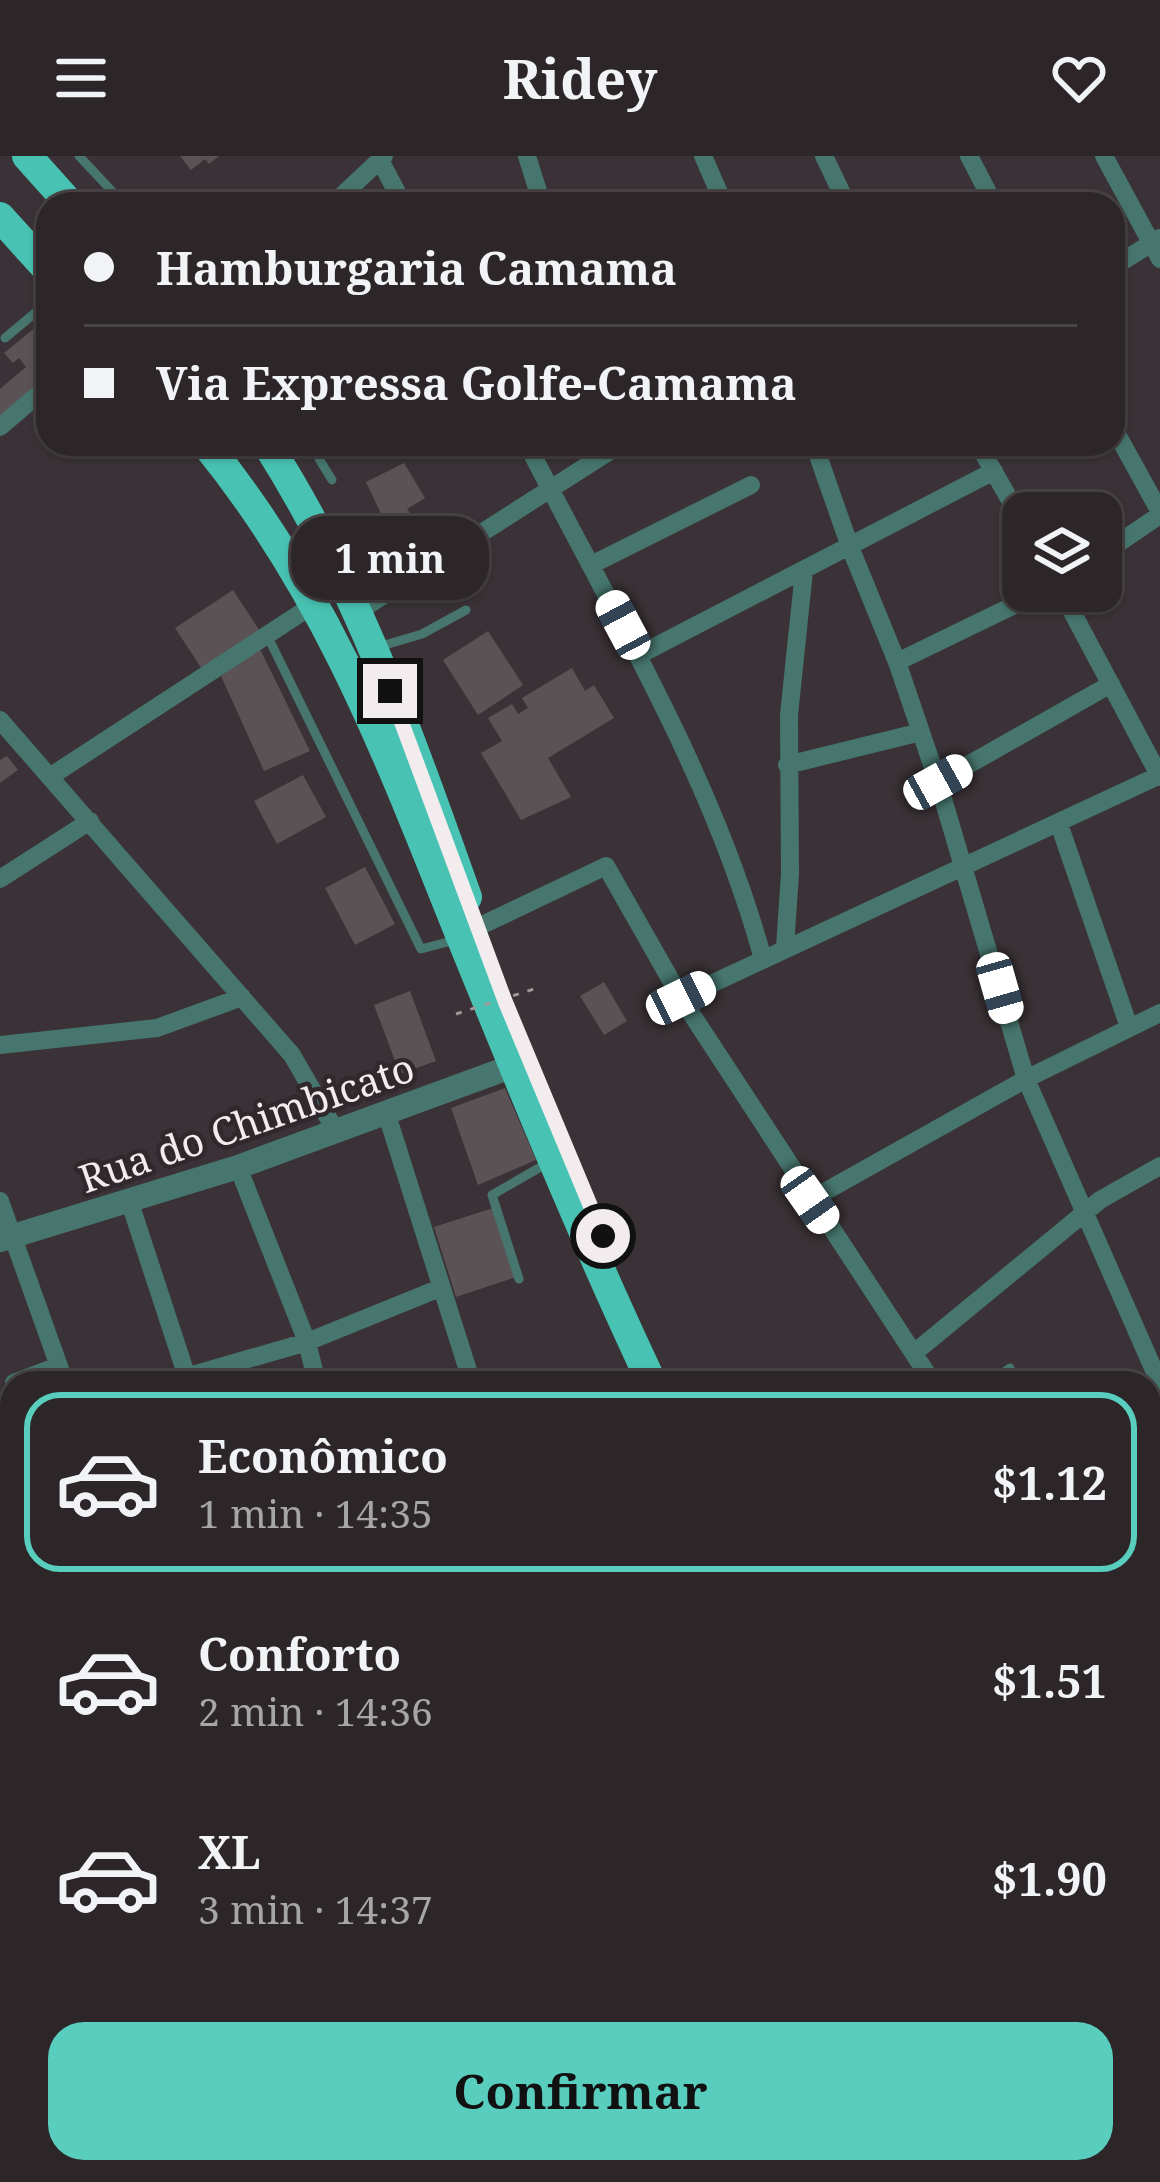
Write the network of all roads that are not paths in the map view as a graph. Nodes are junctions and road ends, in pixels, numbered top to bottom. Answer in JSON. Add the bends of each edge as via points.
{"nodes":[{"id":1,"x":27,"y":156,"type":"edge"},
{"id":2,"x":79,"y":156,"type":"edge"},
{"id":3,"x":526,"y":156,"type":"edge"},
{"id":4,"x":704,"y":156,"type":"edge"},
{"id":5,"x":824,"y":156,"type":"edge"},
{"id":6,"x":969,"y":156,"type":"edge"},
{"id":7,"x":1104,"y":156,"type":"edge"},
{"id":8,"x":382,"y":158,"type":"edge"},
{"id":9,"x":59,"y":192,"type":"edge"},
{"id":10,"x":113,"y":192,"type":"edge"},
{"id":11,"x":346,"y":192,"type":"edge"},
{"id":12,"x":398,"y":192,"type":"edge"},
{"id":13,"x":538,"y":192,"type":"edge"},
{"id":14,"x":719,"y":192,"type":"edge"},
{"id":15,"x":842,"y":192,"type":"edge"},
{"id":16,"x":988,"y":192,"type":"edge"},
{"id":17,"x":1125,"y":192,"type":"edge"},
{"id":18,"x":1125,"y":192,"type":"edge"},
{"id":19,"x":0,"y":217,"type":"edge"},
{"id":20,"x":1157,"y":247,"type":"edge"},
{"id":21,"x":36,"y":256,"type":"edge"},
{"id":22,"x":1125,"y":262,"type":"edge"},
{"id":23,"x":36,"y":312,"type":"edge"},
{"id":24,"x":5,"y":338,"type":"dead end"},
{"id":25,"x":36,"y":396,"type":"edge"},
{"id":26,"x":0,"y":427,"type":"edge"},
{"id":27,"x":1125,"y":449,"type":"edge"},
{"id":28,"x":215,"y":456,"type":"edge"},
{"id":29,"x":276,"y":456,"type":"edge"},
{"id":30,"x":317,"y":456,"type":"edge"},
{"id":31,"x":533,"y":456,"type":"edge"},
{"id":32,"x":602,"y":456,"type":"edge"},
{"id":33,"x":818,"y":456,"type":"edge"},
{"id":34,"x":985,"y":456,"type":"edge"},
{"id":35,"x":994,"y":471,"type":"junction"},
{"id":36,"x":332,"y":480,"type":"dead end"},
{"id":37,"x":752,"y":485,"type":"dead end"},
{"id":38,"x":550,"y":490,"type":"junction"},
{"id":39,"x":1006,"y":492,"type":"edge"},
{"id":40,"x":1160,"y":513,"type":"edge"},
{"id":41,"x":1122,"y":540,"type":"edge"},
{"id":42,"x":850,"y":547,"type":"junction"},
{"id":43,"x":592,"y":566,"type":"junction"},
{"id":44,"x":804,"y":571,"type":"junction"},
{"id":45,"x":316,"y":603,"type":"junction"},
{"id":46,"x":466,"y":610,"type":"dead end"},
{"id":47,"x":359,"y":611,"type":"junction"},
{"id":48,"x":1002,"y":611,"type":"edge"},
{"id":49,"x":1072,"y":612,"type":"edge"},
{"id":50,"x":266,"y":635,"type":"junction"},
{"id":51,"x":374,"y":649,"type":"junction"},
{"id":52,"x":639,"y":655,"type":"junction"},
{"id":53,"x":897,"y":662,"type":"junction"},
{"id":54,"x":1111,"y":684,"type":"junction"},
{"id":55,"x":0,"y":720,"type":"edge"},
{"id":56,"x":921,"y":732,"type":"junction"},
{"id":57,"x":787,"y":765,"type":"junction"},
{"id":58,"x":51,"y":776,"type":"junction"},
{"id":59,"x":1160,"y":776,"type":"edge"},
{"id":60,"x":938,"y":782,"type":"junction"},
{"id":61,"x":91,"y":821,"type":"junction"},
{"id":62,"x":1060,"y":824,"type":"junction"},
{"id":63,"x":965,"y":866,"type":"junction"},
{"id":64,"x":0,"y":879,"type":"edge"},
{"id":65,"x":470,"y":933,"type":"junction"},
{"id":66,"x":785,"y":947,"type":"junction"},
{"id":67,"x":763,"y":958,"type":"junction"},
{"id":68,"x":242,"y":998,"type":"junction"},
{"id":69,"x":681,"y":998,"type":"junction"},
{"id":70,"x":1160,"y":1013,"type":"edge"},
{"id":71,"x":1129,"y":1027,"type":"junction"},
{"id":72,"x":0,"y":1045,"type":"edge"},
{"id":73,"x":513,"y":1066,"type":"junction"},
{"id":74,"x":1026,"y":1078,"type":"junction"},
{"id":75,"x":387,"y":1115,"type":"junction"},
{"id":76,"x":337,"y":1133,"type":"junction"},
{"id":77,"x":553,"y":1160,"type":"junction"},
{"id":78,"x":1160,"y":1166,"type":"edge"},
{"id":79,"x":238,"y":1167,"type":"junction"},
{"id":80,"x":810,"y":1200,"type":"junction"},
{"id":81,"x":0,"y":1201,"type":"edge"},
{"id":82,"x":130,"y":1203,"type":"junction"},
{"id":83,"x":1086,"y":1214,"type":"junction"},
{"id":84,"x":7,"y":1238,"type":"edge"},
{"id":85,"x":519,"y":1279,"type":"dead end"},
{"id":86,"x":440,"y":1288,"type":"junction"},
{"id":87,"x":307,"y":1342,"type":"junction"},
{"id":88,"x":914,"y":1353,"type":"junction"},
{"id":89,"x":1010,"y":1368,"type":"dead end"},
{"id":90,"x":59,"y":1371,"type":"edge"},
{"id":91,"x":185,"y":1371,"type":"edge"},
{"id":92,"x":216,"y":1371,"type":"edge"},
{"id":93,"x":314,"y":1371,"type":"edge"},
{"id":94,"x":468,"y":1371,"type":"edge"},
{"id":95,"x":647,"y":1371,"type":"edge"},
{"id":96,"x":667,"y":1371,"type":"edge"},
{"id":97,"x":925,"y":1371,"type":"edge"},
{"id":98,"x":1006,"y":1371,"type":"edge"},
{"id":99,"x":1154,"y":1371,"type":"edge"}],
"edges":[{"from":1,"to":9,"type":"highway"},
{"from":2,"to":10,"type":"lane"},
{"from":3,"to":13,"type":"street"},
{"from":4,"to":14,"type":"street"},
{"from":5,"to":15,"type":"street"},
{"from":6,"to":16,"type":"street"},
{"from":7,"to":17,"type":"street"},
{"from":8,"to":11,"type":"street"},
{"from":8,"to":12,"type":"street"},
{"from":18,"to":20,"type":"street"},
{"from":19,"to":21,"type":"highway"},
{"from":20,"to":22,"type":"street"},
{"from":23,"to":24,"type":"lane"},
{"from":25,"to":26,"type":"street"},
{"from":27,"to":40,"type":"street"},
{"from":28,"to":45,"type":"highway"},
{"from":29,"to":47,"type":"highway"},
{"from":30,"to":36,"type":"lane"},
{"from":31,"to":38,"type":"street"},
{"from":32,"to":38,"type":"street"},
{"from":33,"to":42,"type":"street"},
{"from":34,"to":35,"type":"street"},
{"from":35,"to":39,"type":"street"},
{"from":35,"to":42,"type":"street"},
{"from":37,"to":43,"type":"street"},
{"from":38,"to":43,"type":"street"},
{"from":38,"to":47,"type":"street"},
{"from":40,"to":41,"type":"street"},
{"from":42,"to":44,"type":"street"},
{"from":42,"to":53,"type":"street"},
{"from":43,"to":52,"type":"street"},
{"from":44,"to":52,"type":"street"},
{"from":44,"to":57,"type":"street"},
{"from":45,"to":50,"type":"street"},
{"from":45,"to":65,"type":"highway"},
{"from":46,"to":51,"type":"lane"},
{"from":47,"to":51,"type":"highway"},
{"from":48,"to":53,"type":"street"},
{"from":49,"to":54,"type":"street"},
{"from":50,"to":58,"type":"street"},
{"from":50,"to":65,"type":"lane","via":[[421,949]]},
{"from":51,"to":65,"type":"highway"},
{"from":52,"to":67,"type":"street","via":[[743,892]]},
{"from":53,"to":56,"type":"street"},
{"from":54,"to":59,"type":"street"},
{"from":54,"to":60,"type":"street"},
{"from":55,"to":58,"type":"street"},
{"from":56,"to":57,"type":"street"},
{"from":56,"to":60,"type":"street"},
{"from":57,"to":66,"type":"street"},
{"from":58,"to":61,"type":"street"},
{"from":59,"to":62,"type":"street"},
{"from":60,"to":63,"type":"street"},
{"from":61,"to":64,"type":"street"},
{"from":61,"to":68,"type":"street"},
{"from":62,"to":63,"type":"street"},
{"from":62,"to":71,"type":"street"},
{"from":63,"to":66,"type":"street"},
{"from":63,"to":74,"type":"street"},
{"from":65,"to":69,"type":"street","via":[[606,866]]},
{"from":65,"to":73,"type":"highway"},
{"from":65,"to":96,"type":"highway"},
{"from":66,"to":67,"type":"street"},
{"from":67,"to":69,"type":"street"},
{"from":68,"to":72,"type":"street","via":[[157,1028]]},
{"from":68,"to":76,"type":"street","via":[[292,1055]]},
{"from":69,"to":80,"type":"street"},
{"from":70,"to":71,"type":"street"},
{"from":71,"to":74,"type":"street"},
{"from":73,"to":75,"type":"street","name":"Rua do Chimbicato"},
{"from":73,"to":77,"type":"highway"},
{"from":74,"to":80,"type":"street"},
{"from":74,"to":83,"type":"street"},
{"from":75,"to":76,"type":"street","name":"Rua do Chimbicato"},
{"from":75,"to":86,"type":"street"},
{"from":76,"to":79,"type":"street","name":"Rua do Chimbicato"},
{"from":77,"to":85,"type":"lane","via":[[492,1195]]},
{"from":77,"to":95,"type":"highway"},
{"from":78,"to":83,"type":"street"},
{"from":79,"to":82,"type":"street","name":"Rua do Chimbicato"},
{"from":79,"to":87,"type":"street"},
{"from":80,"to":88,"type":"street"},
{"from":81,"to":84,"type":"street"},
{"from":82,"to":84,"type":"street","name":"Rua do Chimbicato"},
{"from":82,"to":91,"type":"street"},
{"from":83,"to":88,"type":"street"},
{"from":83,"to":99,"type":"street"},
{"from":84,"to":90,"type":"street"},
{"from":86,"to":87,"type":"street"},
{"from":86,"to":94,"type":"street"},
{"from":87,"to":92,"type":"street"},
{"from":87,"to":93,"type":"street"},
{"from":88,"to":97,"type":"street"},
{"from":89,"to":98,"type":"lane"}]}
